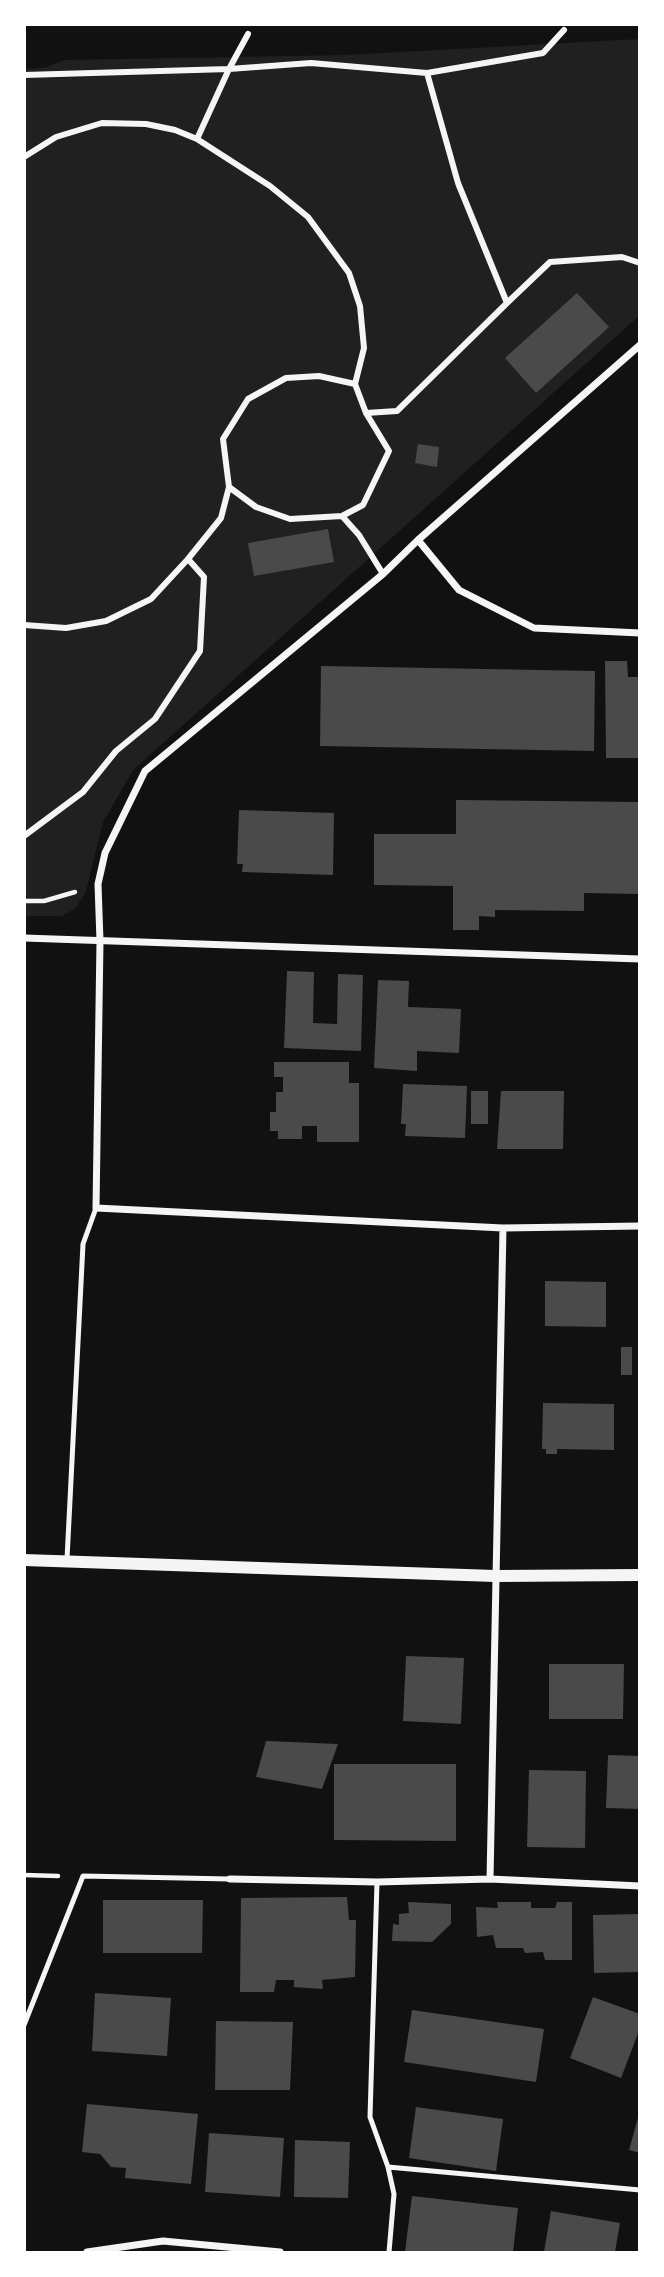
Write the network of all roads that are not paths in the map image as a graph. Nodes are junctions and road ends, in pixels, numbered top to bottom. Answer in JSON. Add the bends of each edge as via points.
{"nodes":[{"id":1,"x":564,"y":30,"type":"dead end"},
{"id":2,"x":248,"y":34,"type":"dead end"},
{"id":3,"x":229,"y":69,"type":"junction"},
{"id":4,"x":427,"y":73,"type":"junction"},
{"id":5,"x":24,"y":75,"type":"edge"},
{"id":6,"x":197,"y":139,"type":"junction"},
{"id":7,"x":24,"y":156,"type":"edge"},
{"id":8,"x":639,"y":263,"type":"edge"},
{"id":9,"x":507,"y":303,"type":"junction"},
{"id":10,"x":639,"y":345,"type":"edge"},
{"id":11,"x":355,"y":384,"type":"junction"},
{"id":12,"x":366,"y":413,"type":"junction"},
{"id":13,"x":229,"y":487,"type":"junction"},
{"id":14,"x":342,"y":516,"type":"junction"},
{"id":15,"x":418,"y":540,"type":"junction"},
{"id":16,"x":188,"y":559,"type":"junction"},
{"id":17,"x":383,"y":574,"type":"junction"},
{"id":18,"x":24,"y":625,"type":"edge"},
{"id":19,"x":639,"y":633,"type":"edge"},
{"id":20,"x":24,"y":836,"type":"edge"},
{"id":21,"x":24,"y":938,"type":"edge"},
{"id":22,"x":100,"y":941,"type":"junction"},
{"id":23,"x":639,"y":959,"type":"edge"},
{"id":24,"x":96,"y":1208,"type":"junction"},
{"id":25,"x":639,"y":1226,"type":"edge"},
{"id":26,"x":503,"y":1228,"type":"junction"},
{"id":27,"x":24,"y":1560,"type":"edge"},
{"id":28,"x":67,"y":1561,"type":"junction"},
{"id":29,"x":639,"y":1575,"type":"edge"},
{"id":30,"x":495,"y":1576,"type":"junction"},
{"id":31,"x":230,"y":1879,"type":"joint"},
{"id":32,"x":489,"y":1879,"type":"junction"},
{"id":33,"x":377,"y":1882,"type":"junction"},
{"id":34,"x":639,"y":1886,"type":"edge"},
{"id":35,"x":24,"y":2025,"type":"edge"},
{"id":36,"x":388,"y":2167,"type":"junction"},
{"id":37,"x":639,"y":2190,"type":"edge"},
{"id":38,"x":87,"y":2252,"type":"edge"},
{"id":39,"x":280,"y":2252,"type":"edge"},
{"id":40,"x":389,"y":2252,"type":"edge"}],
"edges":[{"from":1,"to":4,"type":"street","via":[[543,53]]},
{"from":2,"to":3,"type":"street"},
{"from":3,"to":4,"type":"street","via":[[311,64]]},
{"from":3,"to":5,"type":"street"},
{"from":3,"to":6,"type":"street"},
{"from":4,"to":9,"type":"street","via":[[458,183]]},
{"from":6,"to":7,"type":"street","via":[[146,124],[102,123],[56,137]]},
{"from":6,"to":11,"type":"street","via":[[270,186],[308,217],[349,273],[360,306],[364,348]]},
{"from":8,"to":9,"type":"street","via":[[622,257],[550,262]]},
{"from":9,"to":12,"type":"street","via":[[397,411]]},
{"from":10,"to":15,"type":"street"},
{"from":11,"to":12,"type":"street"},
{"from":11,"to":13,"type":"street","via":[[319,376],[286,378],[248,399],[223,439]]},
{"from":12,"to":14,"type":"street","via":[[389,451],[363,505]]},
{"from":13,"to":14,"type":"street","via":[[256,507],[290,519]]},
{"from":13,"to":16,"type":"street","via":[[221,518]]},
{"from":14,"to":17,"type":"street"},
{"from":15,"to":17,"type":"street"},
{"from":15,"to":19,"type":"street","via":[[460,590],[534,628]]},
{"from":16,"to":18,"type":"street","via":[[151,599],[106,621],[66,628]]},
{"from":16,"to":20,"type":"street","via":[[204,577],[200,651],[155,719],[116,751],[83,792]]},
{"from":17,"to":22,"type":"street","via":[[145,771],[105,853],[98,884]]},
{"from":21,"to":22,"type":"street"},
{"from":22,"to":23,"type":"street"},
{"from":22,"to":24,"type":"street"},
{"from":24,"to":26,"type":"street"},
{"from":24,"to":28,"type":"lane","via":[[83,1244]]},
{"from":25,"to":26,"type":"street"},
{"from":26,"to":30,"type":"street"},
{"from":27,"to":28,"type":"street"},
{"from":28,"to":30,"type":"street"},
{"from":29,"to":30,"type":"street"},
{"from":30,"to":32,"type":"street"},
{"from":31,"to":33,"type":"street"},
{"from":31,"to":35,"type":"lane","via":[[83,1876]]},
{"from":32,"to":33,"type":"street"},
{"from":32,"to":34,"type":"street"},
{"from":33,"to":36,"type":"lane","via":[[370,2117]]},
{"from":36,"to":37,"type":"lane"},
{"from":36,"to":40,"type":"lane","via":[[394,2194]]},
{"from":38,"to":39,"type":"street","via":[[163,2241]]}]}
